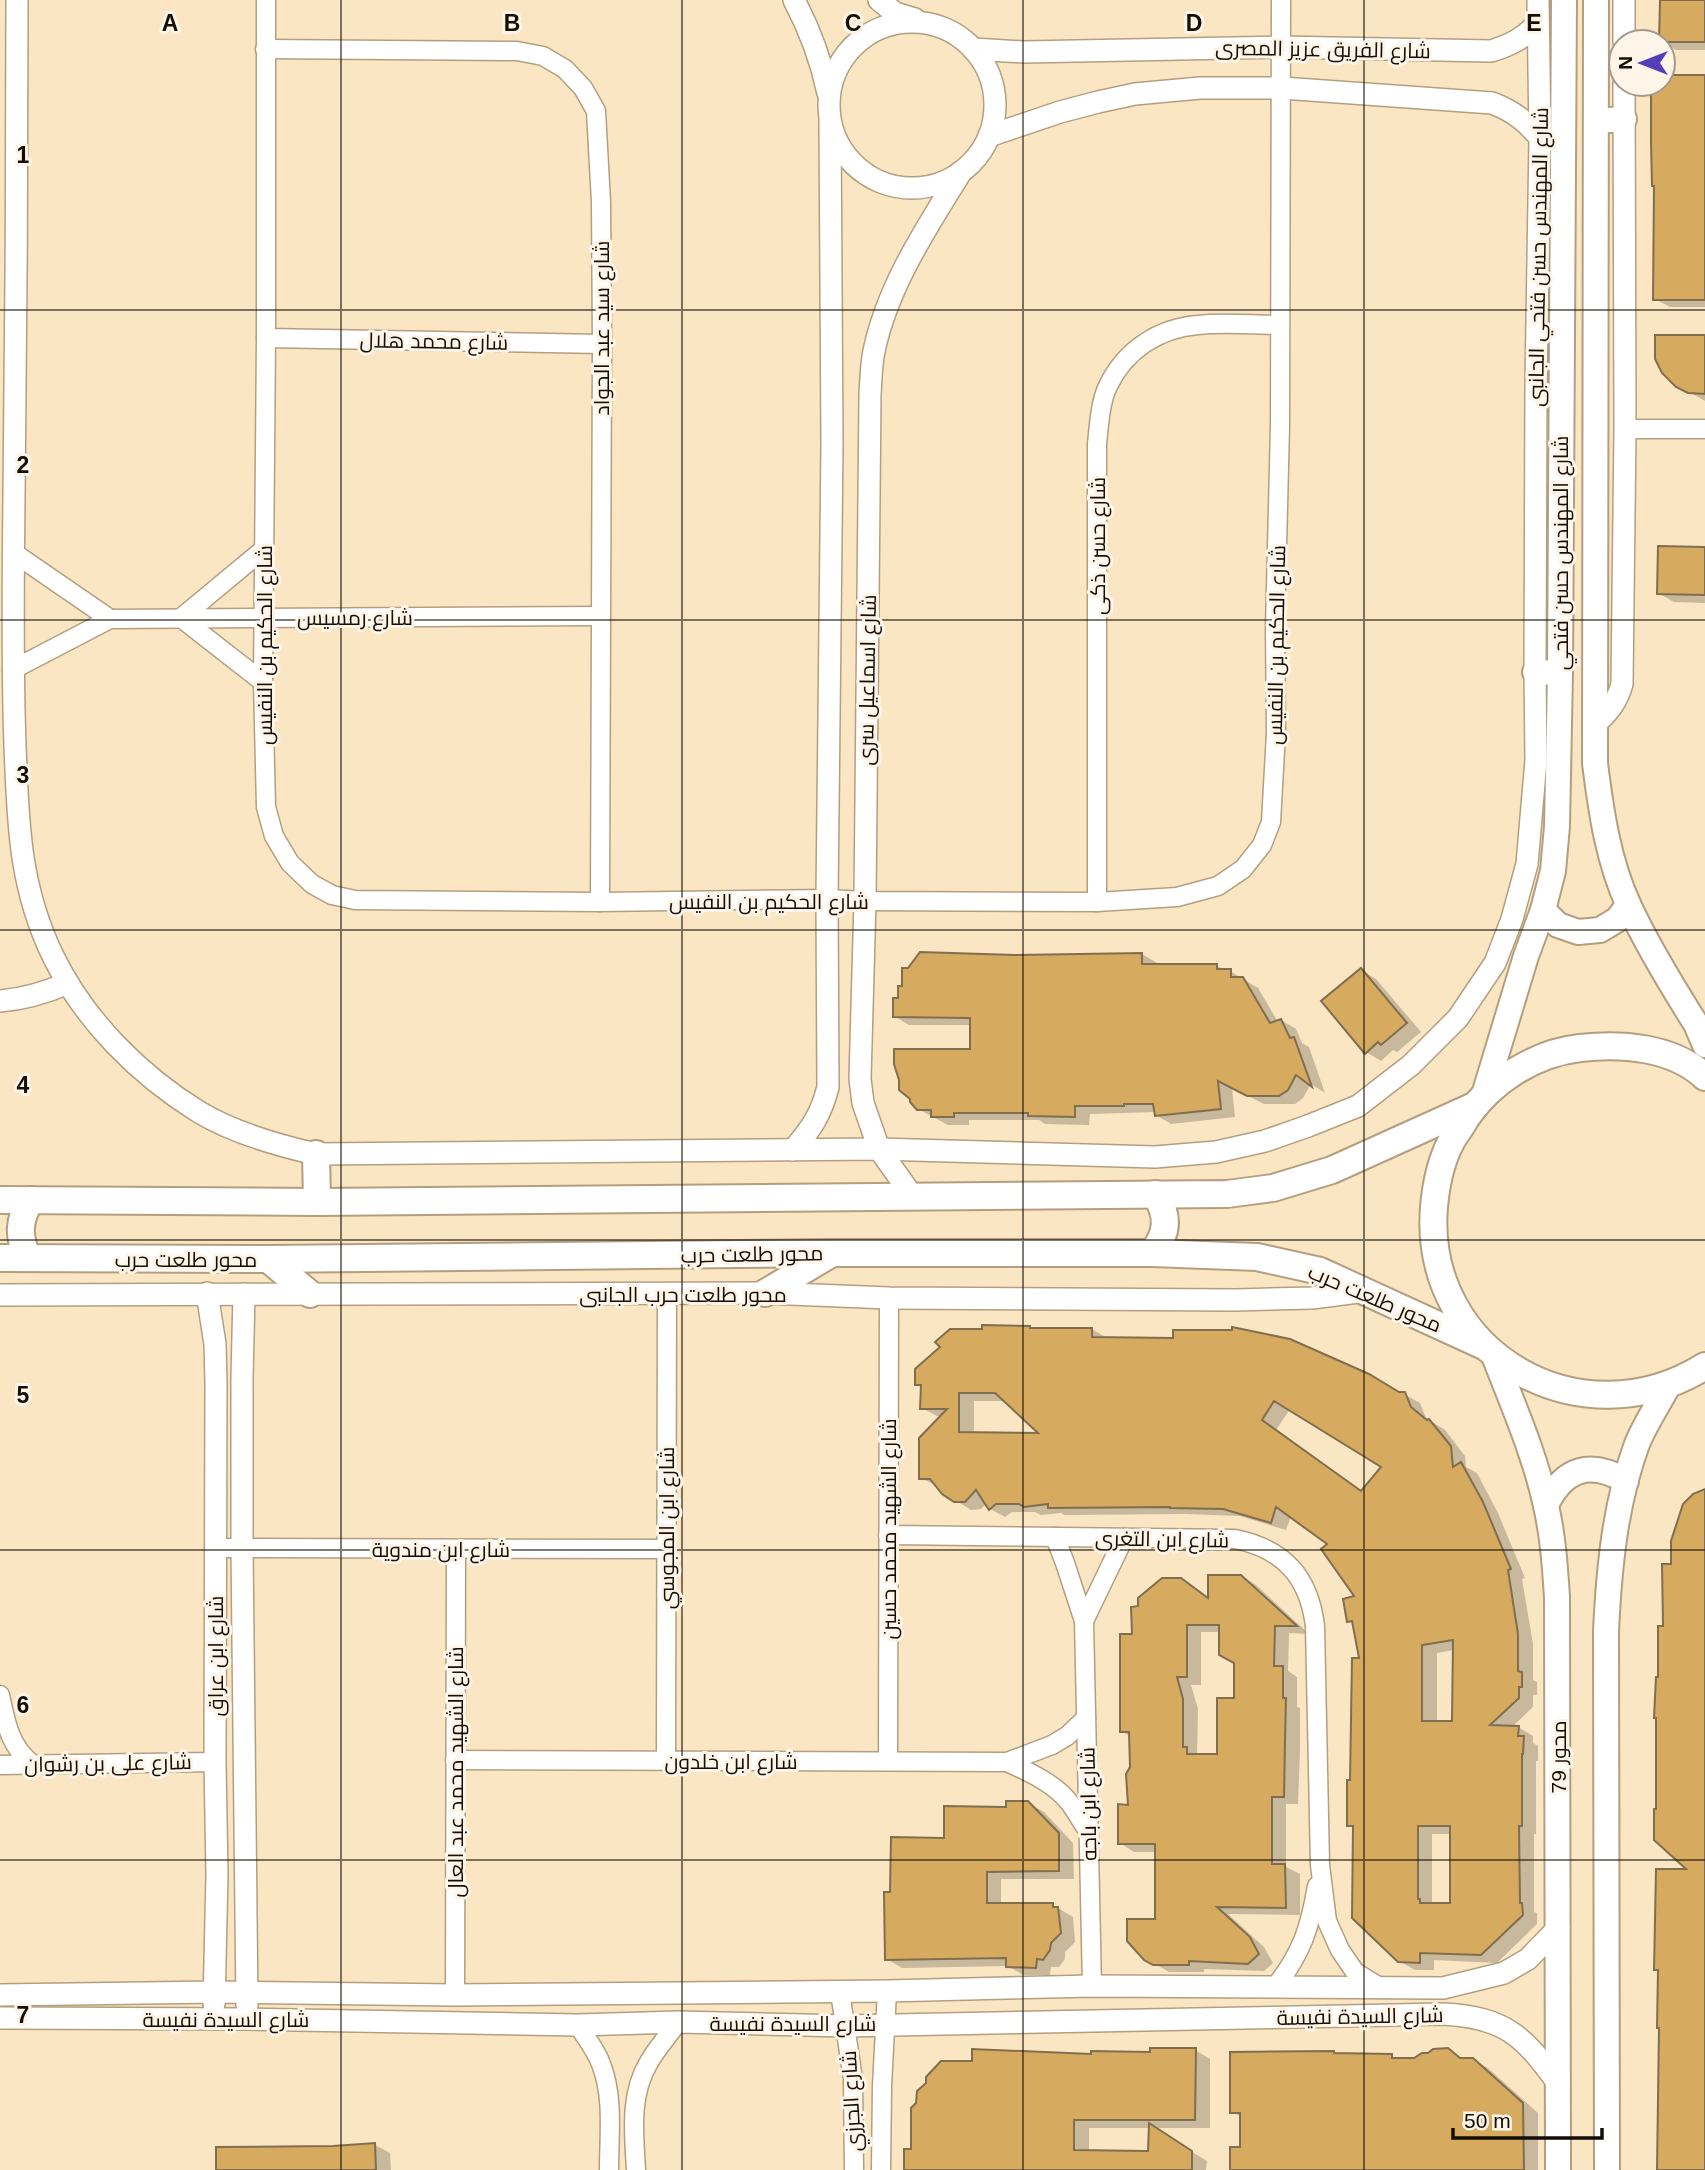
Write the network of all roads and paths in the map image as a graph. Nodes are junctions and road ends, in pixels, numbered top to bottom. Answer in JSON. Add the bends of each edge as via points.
{"nodes":[{"id":1,"x":17,"y":0,"type":"edge"},
{"id":2,"x":266,"y":0,"type":"edge"},
{"id":3,"x":794,"y":0,"type":"edge"},
{"id":4,"x":879,"y":0,"type":"edge"},
{"id":5,"x":1281,"y":0,"type":"edge"},
{"id":6,"x":1538,"y":0,"type":"edge"},
{"id":7,"x":1564,"y":0,"type":"edge"},
{"id":8,"x":1596,"y":0,"type":"edge"},
{"id":9,"x":1624,"y":0,"type":"edge"},
{"id":10,"x":1538,"y":23,"type":"junction"},
{"id":11,"x":931,"y":24,"type":"junction"},
{"id":12,"x":1624,"y":28,"type":"edge"},
{"id":13,"x":1280,"y":47,"type":"junction"},
{"id":14,"x":974,"y":49,"type":"junction"},
{"id":15,"x":265,"y":50,"type":"junction"},
{"id":16,"x":1282,"y":88,"type":"junction"},
{"id":17,"x":1624,"y":98,"type":"edge"},
{"id":18,"x":829,"y":99,"type":"junction"},
{"id":19,"x":1624,"y":119,"type":"junction"},
{"id":20,"x":1595,"y":121,"type":"junction"},
{"id":21,"x":831,"y":122,"type":"junction"},
{"id":22,"x":989,"y":136,"type":"junction"},
{"id":23,"x":1540,"y":138,"type":"junction"},
{"id":24,"x":961,"y":172,"type":"junction"},
{"id":25,"x":8,"y":213,"type":"edge"},
{"id":26,"x":1279,"y":325,"type":"junction"},
{"id":27,"x":266,"y":338,"type":"junction"},
{"id":28,"x":602,"y":344,"type":"junction"},
{"id":29,"x":1548,"y":382,"type":"junction"},
{"id":30,"x":1625,"y":429,"type":"junction"},
{"id":31,"x":1705,"y":429,"type":"edge"},
{"id":32,"x":264,"y":549,"type":"junction"},
{"id":33,"x":13,"y":553,"type":"junction"},
{"id":34,"x":600,"y":616,"type":"junction"},
{"id":35,"x":181,"y":618,"type":"junction"},
{"id":36,"x":264,"y":618,"type":"junction"},
{"id":37,"x":110,"y":619,"type":"junction"},
{"id":38,"x":12,"y":670,"type":"junction"},
{"id":39,"x":1535,"y":672,"type":"junction"},
{"id":40,"x":1560,"y":673,"type":"junction"},
{"id":41,"x":263,"y":682,"type":"junction"},
{"id":42,"x":1594,"y":725,"type":"junction"},
{"id":43,"x":827,"y":899,"type":"junction"},
{"id":44,"x":865,"y":901,"type":"junction"},
{"id":45,"x":600,"y":902,"type":"junction"},
{"id":46,"x":1097,"y":902,"type":"junction"},
{"id":47,"x":1628,"y":905,"type":"junction"},
{"id":48,"x":1543,"y":909,"type":"junction"},
{"id":49,"x":68,"y":983,"type":"junction"},
{"id":50,"x":0,"y":1001,"type":"edge"},
{"id":51,"x":1705,"y":1045,"type":"edge"},
{"id":52,"x":1705,"y":1077,"type":"edge"},
{"id":53,"x":1480,"y":1100,"type":"junction"},
{"id":54,"x":880,"y":1149,"type":"junction"},
{"id":55,"x":793,"y":1150,"type":"junction"},
{"id":56,"x":316,"y":1154,"type":"junction"},
{"id":57,"x":1155,"y":1194,"type":"junction"},
{"id":58,"x":913,"y":1197,"type":"junction"},
{"id":59,"x":0,"y":1200,"type":"edge"},
{"id":60,"x":31,"y":1200,"type":"junction"},
{"id":61,"x":317,"y":1202,"type":"junction"},
{"id":62,"x":831,"y":1253,"type":"junction"},
{"id":63,"x":1152,"y":1253,"type":"junction"},
{"id":64,"x":0,"y":1258,"type":"edge"},
{"id":65,"x":28,"y":1258,"type":"junction"},
{"id":66,"x":268,"y":1259,"type":"junction"},
{"id":67,"x":1366,"y":1290,"type":"junction"},
{"id":68,"x":207,"y":1293,"type":"junction"},
{"id":69,"x":765,"y":1293,"type":"junction"},
{"id":70,"x":244,"y":1294,"type":"junction"},
{"id":71,"x":310,"y":1294,"type":"junction"},
{"id":72,"x":0,"y":1295,"type":"edge"},
{"id":73,"x":667,"y":1295,"type":"junction"},
{"id":74,"x":889,"y":1298,"type":"junction"},
{"id":75,"x":1490,"y":1350,"type":"junction"},
{"id":76,"x":1705,"y":1366,"type":"edge"},
{"id":77,"x":1668,"y":1386,"type":"junction"},
{"id":78,"x":1626,"y":1481,"type":"junction"},
{"id":79,"x":1546,"y":1505,"type":"junction"},
{"id":80,"x":888,"y":1535,"type":"junction"},
{"id":81,"x":1055,"y":1537,"type":"junction"},
{"id":82,"x":1124,"y":1538,"type":"junction"},
{"id":83,"x":216,"y":1548,"type":"junction"},
{"id":84,"x":242,"y":1548,"type":"junction"},
{"id":85,"x":456,"y":1549,"type":"junction"},
{"id":86,"x":666,"y":1549,"type":"junction"},
{"id":87,"x":1084,"y":1621,"type":"junction"},
{"id":88,"x":0,"y":1695,"type":"edge"},
{"id":89,"x":1086,"y":1718,"type":"junction"},
{"id":90,"x":455,"y":1760,"type":"junction"},
{"id":91,"x":666,"y":1760,"type":"junction"},
{"id":92,"x":888,"y":1761,"type":"junction"},
{"id":93,"x":215,"y":1762,"type":"junction"},
{"id":94,"x":1007,"y":1762,"type":"junction"},
{"id":95,"x":0,"y":1765,"type":"edge"},
{"id":96,"x":32,"y":1765,"type":"junction"},
{"id":97,"x":1088,"y":1832,"type":"junction"},
{"id":98,"x":1320,"y":1865,"type":"junction"},
{"id":99,"x":1559,"y":1927,"type":"junction"},
{"id":100,"x":1092,"y":1986,"type":"junction"},
{"id":101,"x":1276,"y":1986,"type":"junction"},
{"id":102,"x":1381,"y":1988,"type":"junction"},
{"id":103,"x":1443,"y":1988,"type":"junction"},
{"id":104,"x":887,"y":1991,"type":"junction"},
{"id":105,"x":216,"y":1992,"type":"junction"},
{"id":106,"x":248,"y":1992,"type":"junction"},
{"id":107,"x":840,"y":1992,"type":"junction"},
{"id":108,"x":0,"y":1995,"type":"edge"},
{"id":109,"x":455,"y":1995,"type":"junction"},
{"id":110,"x":1443,"y":2014,"type":"junction"},
{"id":111,"x":0,"y":2018,"type":"edge"},
{"id":112,"x":213,"y":2019,"type":"junction"},
{"id":113,"x":247,"y":2019,"type":"junction"},
{"id":114,"x":678,"y":2022,"type":"junction"},
{"id":115,"x":885,"y":2024,"type":"junction"},
{"id":116,"x":578,"y":2025,"type":"junction"},
{"id":117,"x":845,"y":2026,"type":"junction"},
{"id":118,"x":1559,"y":2084,"type":"junction"},
{"id":119,"x":609,"y":2170,"type":"edge"},
{"id":120,"x":636,"y":2170,"type":"edge"},
{"id":121,"x":854,"y":2170,"type":"edge"},
{"id":122,"x":881,"y":2170,"type":"edge"},
{"id":123,"x":1558,"y":2170,"type":"edge"},
{"id":124,"x":1607,"y":2170,"type":"edge"}],
"edges":[{"from":1,"to":25,"type":"street"},
{"from":2,"to":15,"type":"street","name":"شارع الحكيم بن النفيس"},
{"from":3,"to":18,"type":"street","via":[[823,69]]},
{"from":4,"to":11,"type":"street","via":[[895,13]]},
{"from":5,"to":13,"type":"street","name":"شارع الحكيم بن النفيس"},
{"from":6,"to":10,"type":"street","name":"شارع المهندس حسن فتحي الجانبى"},
{"from":7,"to":29,"type":"main road","name":"شارع المهندس حسن فتحي"},
{"from":8,"to":20,"type":"main road","name":"شارع المهندس حسن فتحي"},
{"from":9,"to":12,"type":"street"},
{"from":10,"to":13,"type":"street","name":"شارع الفريق عزيز المصرى","via":[[1509,46],[1491,51]]},
{"from":10,"to":23,"type":"street","name":"شارع المهندس حسن فتحي الجانبى"},
{"from":11,"to":14,"type":"street","via":[[953,31]]},
{"from":11,"to":18,"type":"street","via":[[907,22],[863,38],[834,75]]},
{"from":13,"to":14,"type":"street","name":"شارع الفريق عزيز المصرى"},
{"from":13,"to":16,"type":"street","name":"شارع الحكيم بن النفيس"},
{"from":14,"to":22,"type":"street","via":[[993,90],[995,113]]},
{"from":15,"to":27,"type":"street","name":"شارع الحكيم بن النفيس"},
{"from":15,"to":28,"type":"street","name":"شارع سيد عبد الجواد","via":[[517,51],[543,56],[565,69],[596,111]]},
{"from":16,"to":22,"type":"street","name":"شارع الفريق عزيز المصرى","via":[[1135,94]]},
{"from":16,"to":23,"type":"street","name":"شارع الفريق عزيز المصرى","via":[[1492,103],[1511,110]]},
{"from":16,"to":26,"type":"street","name":"شارع الحكيم بن النفيس"},
{"from":17,"to":19,"type":"street"},
{"from":18,"to":21,"type":"street"},
{"from":19,"to":20,"type":"main road"},
{"from":19,"to":30,"type":"street"},
{"from":20,"to":42,"type":"main road","name":"شارع المهندس حسن فتحي"},
{"from":21,"to":24,"type":"street","via":[[853,164],[894,187],[941,183]]},
{"from":21,"to":43,"type":"street","name":"شارع اسماعيل سرى"},
{"from":22,"to":24,"type":"street"},
{"from":23,"to":29,"type":"street","name":"شارع المهندس حسن فتحي الجانبى"},
{"from":24,"to":44,"type":"street","name":"شارع اسماعيل سرى","via":[[906,262],[884,312],[874,353]]},
{"from":25,"to":33,"type":"street"},
{"from":26,"to":46,"type":"street","name":"شارع الحكيم بن النفيس","via":[[1276,733],[1271,822],[1262,845],[1243,869],[1218,886],[1177,897]]},
{"from":26,"to":46,"type":"street","name":"شارع حسن ذكى","via":[[1197,325],[1164,332],[1120,365],[1107,388],[1097,444]]},
{"from":27,"to":28,"type":"street","name":"شارع محمد هلال"},
{"from":27,"to":32,"type":"street","name":"شارع الحكيم بن النفيس"},
{"from":28,"to":34,"type":"street","name":"شارع سيد عبد الجواد"},
{"from":29,"to":39,"type":"street","name":"شارع المهندس حسن فتحي الجانبى"},
{"from":29,"to":40,"type":"main road","name":"شارع المهندس حسن فتحي"},
{"from":30,"to":31,"type":"street"},
{"from":30,"to":42,"type":"street","via":[[1622,684],[1613,706]]},
{"from":32,"to":35,"type":"street"},
{"from":32,"to":36,"type":"street","name":"شارع الحكيم بن النفيس"},
{"from":33,"to":37,"type":"street"},
{"from":33,"to":38,"type":"street"},
{"from":34,"to":36,"type":"street","name":"شارع رمسيس"},
{"from":34,"to":45,"type":"street","name":"شارع سيد عبد الجواد"},
{"from":35,"to":36,"type":"street","name":"شارع رمسيس"},
{"from":35,"to":37,"type":"street","name":"شارع رمسيس"},
{"from":35,"to":41,"type":"street"},
{"from":36,"to":41,"type":"street","name":"شارع الحكيم بن النفيس"},
{"from":37,"to":38,"type":"street","name":"شارع رمسيس"},
{"from":38,"to":49,"type":"street","via":[[24,869],[34,907]]},
{"from":39,"to":40,"type":"main road"},
{"from":39,"to":54,"type":"street","name":"شارع المهندس حسن فتحي الجانبى","via":[[1536,760],[1527,864],[1495,963],[1458,1018],[1410,1065],[1358,1106],[1265,1142],[1216,1152],[1142,1157]]},
{"from":40,"to":48,"type":"main road","name":"شارع المهندس حسن فتحي","via":[[1557,826]]},
{"from":41,"to":45,"type":"street","name":"شارع الحكيم بن النفيس","via":[[266,807],[274,836],[290,863],[312,884],[332,895],[373,902]]},
{"from":42,"to":47,"type":"main road","name":"شارع المهندس حسن فتحي","via":[[1601,811]]},
{"from":43,"to":44,"type":"street","name":"شارع الحكيم بن النفيس"},
{"from":43,"to":45,"type":"street","name":"شارع الحكيم بن النفيس"},
{"from":43,"to":55,"type":"street","name":"شارع اسماعيل سرى","via":[[828,1087],[812,1127]]},
{"from":44,"to":46,"type":"street","name":"شارع الحكيم بن النفيس"},
{"from":44,"to":54,"type":"street","name":"شارع اسماعيل سرى","via":[[860,1079],[863,1103]]},
{"from":47,"to":48,"type":"main road","via":[[1618,919],[1600,930],[1578,932],[1558,925]]},
{"from":47,"to":51,"type":"main road","name":"شارع المهندس حسن فتحي"},
{"from":48,"to":53,"type":"main road","name":"شارع المهندس حسن فتحي"},
{"from":49,"to":50,"type":"street","via":[[45,993]]},
{"from":49,"to":56,"type":"street","via":[[104,1033],[139,1067],[201,1113],[276,1145]]},
{"from":52,"to":53,"type":"main road","via":[[1653,1050],[1608,1044],[1563,1050],[1521,1068]]},
{"from":53,"to":57,"type":"main road","via":[[1332,1170],[1273,1188],[1227,1194]]},
{"from":53,"to":75,"type":"main road","via":[[1447,1152],[1436,1184],[1433,1228],[1440,1272],[1458,1313]]},
{"from":54,"to":55,"type":"street"},
{"from":54,"to":58,"type":"street","name":"شارع اسماعيل سرى"},
{"from":55,"to":56,"type":"street"},
{"from":56,"to":61,"type":"main road"},
{"from":57,"to":58,"type":"main road"},
{"from":57,"to":63,"type":"main road","via":[[1166,1217],[1161,1243]]},
{"from":58,"to":61,"type":"main road"},
{"from":59,"to":60,"type":"main road"},
{"from":60,"to":61,"type":"main road"},
{"from":60,"to":65,"type":"main road","via":[[20,1222]]},
{"from":62,"to":63,"type":"main road","name":"محور طلعت حرب"},
{"from":62,"to":66,"type":"main road","name":"محور طلعت حرب"},
{"from":62,"to":69,"type":"main road"},
{"from":63,"to":67,"type":"main road","name":"محور طلعت حرب","via":[[1257,1257],[1321,1271]]},
{"from":64,"to":65,"type":"main road","name":"محور طلعت حرب"},
{"from":65,"to":66,"type":"main road","name":"محور طلعت حرب"},
{"from":66,"to":71,"type":"main road"},
{"from":67,"to":74,"type":"street","name":"محور طلعت حرب الجانبى","via":[[1312,1298],[1236,1300]]},
{"from":67,"to":75,"type":"main road","name":"محور طلعت حرب"},
{"from":68,"to":70,"type":"street","name":"محور طلعت حرب الجانبى"},
{"from":68,"to":72,"type":"street","name":"محور طلعت حرب الجانبى"},
{"from":68,"to":83,"type":"street","name":"شارع ابن عراق","via":[[215,1344]]},
{"from":69,"to":73,"type":"street","name":"محور طلعت حرب الجانبى"},
{"from":69,"to":74,"type":"street","name":"محور طلعت حرب الجانبى"},
{"from":70,"to":71,"type":"street","name":"محور طلعت حرب الجانبى"},
{"from":70,"to":84,"type":"street","name":"شارع ابن عراق"},
{"from":71,"to":73,"type":"street","name":"محور طلعت حرب الجانبى"},
{"from":73,"to":86,"type":"street","name":"شارع ابن المجوسي"},
{"from":74,"to":80,"type":"street","name":"شارع الشهيد محمد حسين"},
{"from":75,"to":77,"type":"main road","via":[[1524,1375],[1558,1389],[1595,1396],[1632,1395]]},
{"from":75,"to":79,"type":"main road","name":"محور 79"},
{"from":76,"to":77,"type":"main road"},
{"from":77,"to":78,"type":"main road","via":[[1638,1441]]},
{"from":78,"to":79,"type":"main road","via":[[1609,1471],[1589,1468],[1570,1474],[1555,1487]]},
{"from":78,"to":124,"type":"main road","via":[[1614,1532],[1606,1632]]},
{"from":79,"to":99,"type":"main road","name":"محور 79","via":[[1557,1597]]},
{"from":80,"to":81,"type":"street","name":"شارع ابن التغرى"},
{"from":80,"to":92,"type":"street","name":"شارع الشهيد محمد حسين"},
{"from":81,"to":82,"type":"street","name":"شارع ابن التغرى"},
{"from":81,"to":87,"type":"street","name":"شارع ابن باجه"},
{"from":82,"to":87,"type":"street","name":"شارع ابن باجه"},
{"from":82,"to":98,"type":"street","name":"شارع ابن التغرى","via":[[1253,1543],[1285,1561],[1307,1590],[1315,1626]]},
{"from":83,"to":84,"type":"street","name":"شارع ابن مندوية"},
{"from":83,"to":93,"type":"street","name":"شارع ابن عراق"},
{"from":84,"to":85,"type":"street","name":"شارع ابن مندوية"},
{"from":84,"to":106,"type":"street","name":"شارع ابن عراق"},
{"from":85,"to":86,"type":"street","name":"شارع ابن مندوية"},
{"from":85,"to":90,"type":"street","name":"شارع الشهيد محمد عبد العال"},
{"from":86,"to":91,"type":"street","name":"شارع ابن المجوسي"},
{"from":87,"to":89,"type":"street","name":"شارع ابن باجه"},
{"from":88,"to":96,"type":"street","via":[[13,1742]]},
{"from":89,"to":94,"type":"street","name":"شارع ابن خلدون","via":[[1060,1741]]},
{"from":89,"to":97,"type":"street","name":"شارع ابن باجه"},
{"from":90,"to":91,"type":"street","name":"شارع ابن خلدون"},
{"from":90,"to":109,"type":"street","name":"شارع الشهيد محمد عبد العال"},
{"from":91,"to":92,"type":"street","name":"شارع ابن خلدون"},
{"from":92,"to":94,"type":"street","name":"شارع ابن خلدون"},
{"from":93,"to":96,"type":"street","name":"شارع على بن رشوان"},
{"from":93,"to":105,"type":"street","name":"شارع ابن عراق"},
{"from":94,"to":97,"type":"street","name":"شارع ابن خلدون","via":[[1051,1786],[1068,1801]]},
{"from":95,"to":96,"type":"street","name":"شارع على بن رشوان"},
{"from":97,"to":100,"type":"street","name":"شارع ابن باجه"},
{"from":98,"to":101,"type":"street","name":"شارع ابن التغرى","via":[[1311,1921],[1299,1951]]},
{"from":98,"to":102,"type":"street","name":"شارع ابن التغرى","via":[[1327,1921],[1340,1950],[1355,1972]]},
{"from":99,"to":103,"type":"street","name":"شارع السيدة نفيسة","via":[[1528,1959],[1504,1973]]},
{"from":99,"to":118,"type":"main road","name":"محور 79"},
{"from":100,"to":101,"type":"street","name":"شارع السيدة نفيسة"},
{"from":100,"to":104,"type":"street","name":"شارع السيدة نفيسة"},
{"from":101,"to":102,"type":"street","name":"شارع السيدة نفيسة"},
{"from":102,"to":103,"type":"street","name":"شارع السيدة نفيسة"},
{"from":103,"to":110,"type":"street"},
{"from":104,"to":107,"type":"street","name":"شارع السيدة نفيسة"},
{"from":104,"to":115,"type":"street","name":"شارع الجرزي"},
{"from":105,"to":106,"type":"street","name":"شارع السيدة نفيسة"},
{"from":105,"to":108,"type":"street","name":"شارع السيدة نفيسة"},
{"from":105,"to":112,"type":"street","name":"شارع ابن عراق"},
{"from":106,"to":109,"type":"street","name":"شارع السيدة نفيسة"},
{"from":106,"to":113,"type":"street","name":"شارع ابن عراق"},
{"from":107,"to":109,"type":"street","name":"شارع السيدة نفيسة"},
{"from":107,"to":117,"type":"street","name":"شارع الجرزي"},
{"from":110,"to":115,"type":"street","name":"شارع السيدة نفيسة"},
{"from":110,"to":118,"type":"street","name":"شارع السيدة نفيسة","via":[[1468,2015],[1507,2029],[1537,2054]]},
{"from":111,"to":112,"type":"street","name":"شارع السيدة نفيسة"},
{"from":112,"to":113,"type":"street","name":"شارع السيدة نفيسة"},
{"from":113,"to":116,"type":"street","name":"شارع السيدة نفيسة"},
{"from":114,"to":116,"type":"street","name":"شارع السيدة نفيسة"},
{"from":114,"to":117,"type":"street","name":"شارع السيدة نفيسة"},
{"from":114,"to":120,"type":"street","via":[[639,2083],[634,2104]]},
{"from":115,"to":117,"type":"street","name":"شارع السيدة نفيسة"},
{"from":115,"to":122,"type":"street","name":"شارع الجرزي"},
{"from":116,"to":119,"type":"street","via":[[606,2078]]},
{"from":117,"to":121,"type":"street","name":"شارع الجرزي","via":[[855,2106]]},
{"from":118,"to":123,"type":"main road","name":"محور 79"}]}
